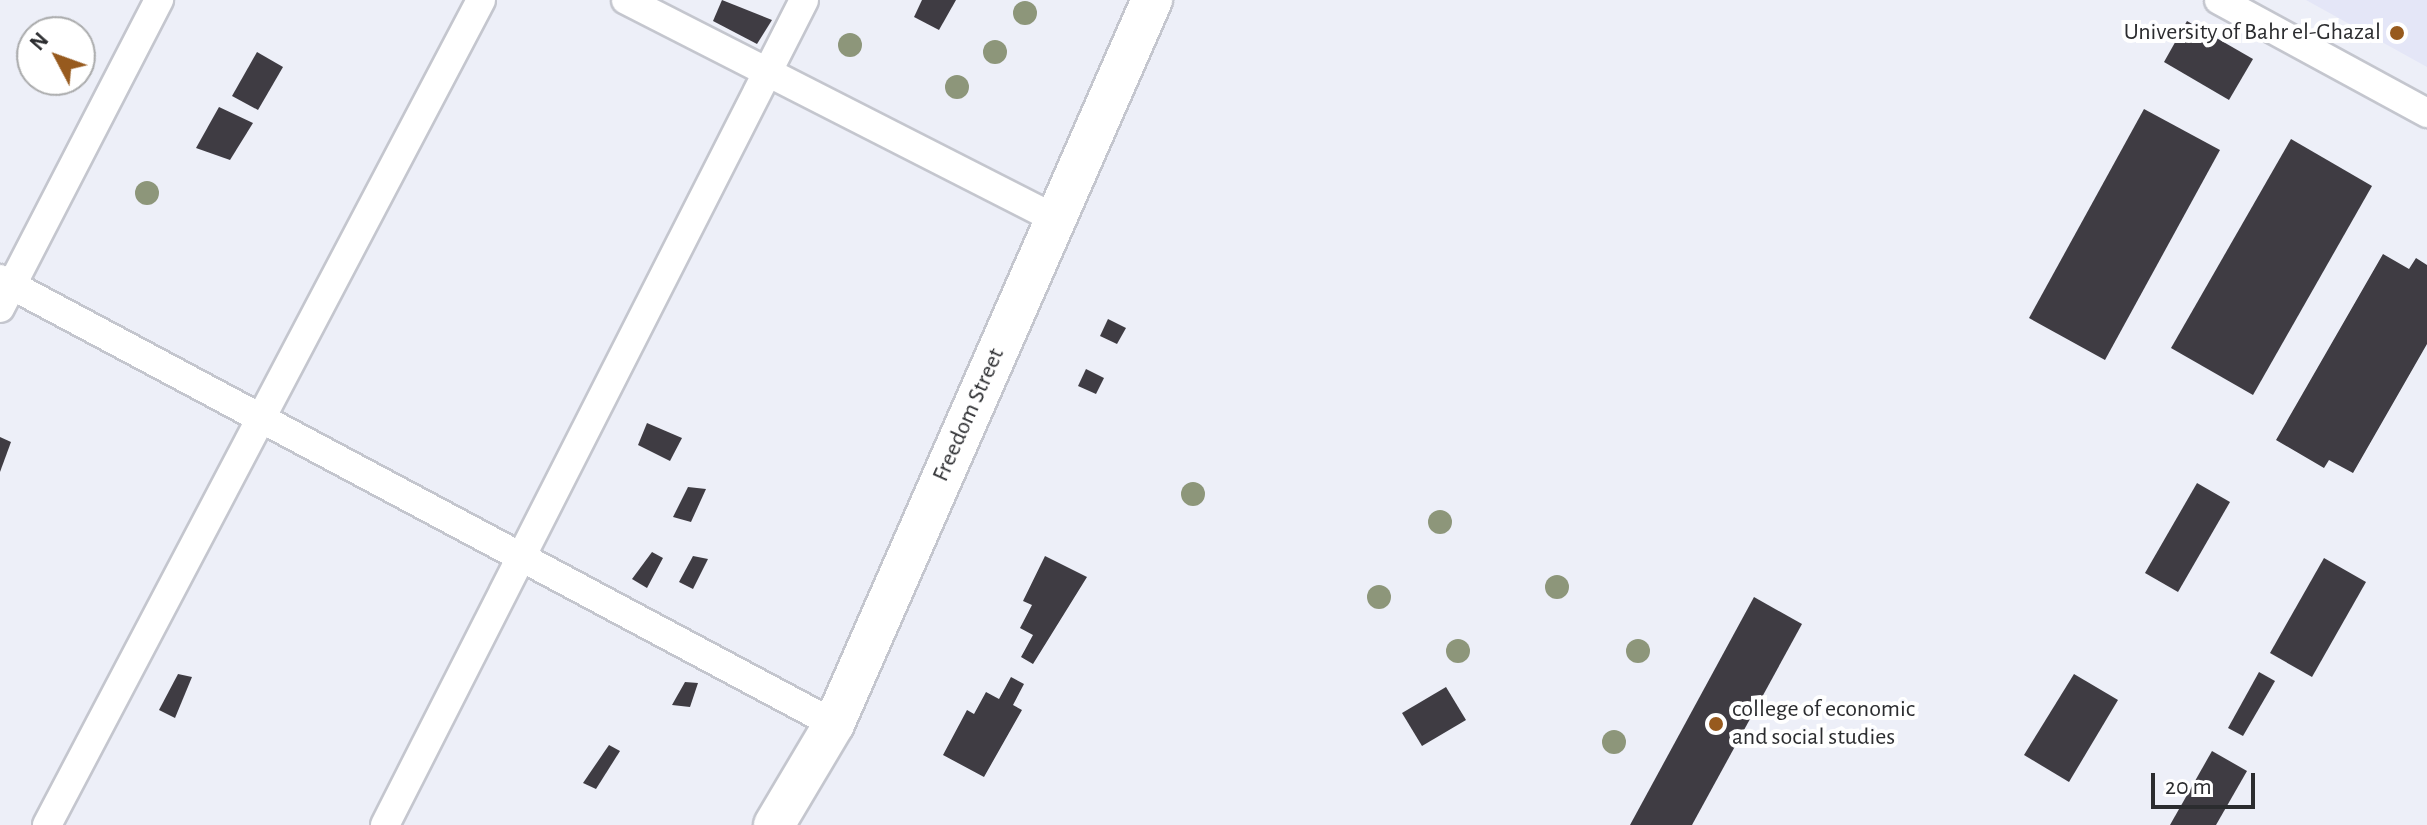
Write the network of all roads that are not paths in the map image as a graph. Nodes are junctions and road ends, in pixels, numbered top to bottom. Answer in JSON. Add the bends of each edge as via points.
{"nodes":[{"id":1,"x":159,"y":0,"type":"edge"},
{"id":2,"x":481,"y":0,"type":"edge"},
{"id":3,"x":626,"y":0,"type":"edge"},
{"id":4,"x":804,"y":0,"type":"edge"},
{"id":5,"x":1152,"y":0,"type":"edge"},
{"id":6,"x":2219,"y":0,"type":"edge"},
{"id":7,"x":765,"y":74,"type":"junction"},
{"id":8,"x":2427,"y":113,"type":"edge"},
{"id":9,"x":1055,"y":219,"type":"junction"},
{"id":10,"x":4,"y":290,"type":"edge"},
{"id":11,"x":260,"y":414,"type":"junction"},
{"id":12,"x":521,"y":557,"type":"junction"},
{"id":13,"x":834,"y":724,"type":"junction"},
{"id":14,"x":47,"y":825,"type":"edge"},
{"id":15,"x":385,"y":825,"type":"edge"},
{"id":16,"x":774,"y":825,"type":"edge"}],
"edges":[{"from":1,"to":10,"type":"street"},
{"from":2,"to":11,"type":"street"},
{"from":3,"to":7,"type":"street"},
{"from":4,"to":7,"type":"street"},
{"from":5,"to":9,"type":"main road","name":"Freedom Street"},
{"from":6,"to":8,"type":"street"},
{"from":7,"to":9,"type":"street"},
{"from":7,"to":12,"type":"street"},
{"from":9,"to":13,"type":"main road","name":"Freedom Street"},
{"from":10,"to":11,"type":"street"},
{"from":11,"to":12,"type":"street"},
{"from":11,"to":14,"type":"street"},
{"from":12,"to":13,"type":"street"},
{"from":12,"to":15,"type":"street"},
{"from":13,"to":16,"type":"main road","name":"Freedom Street"}]}
